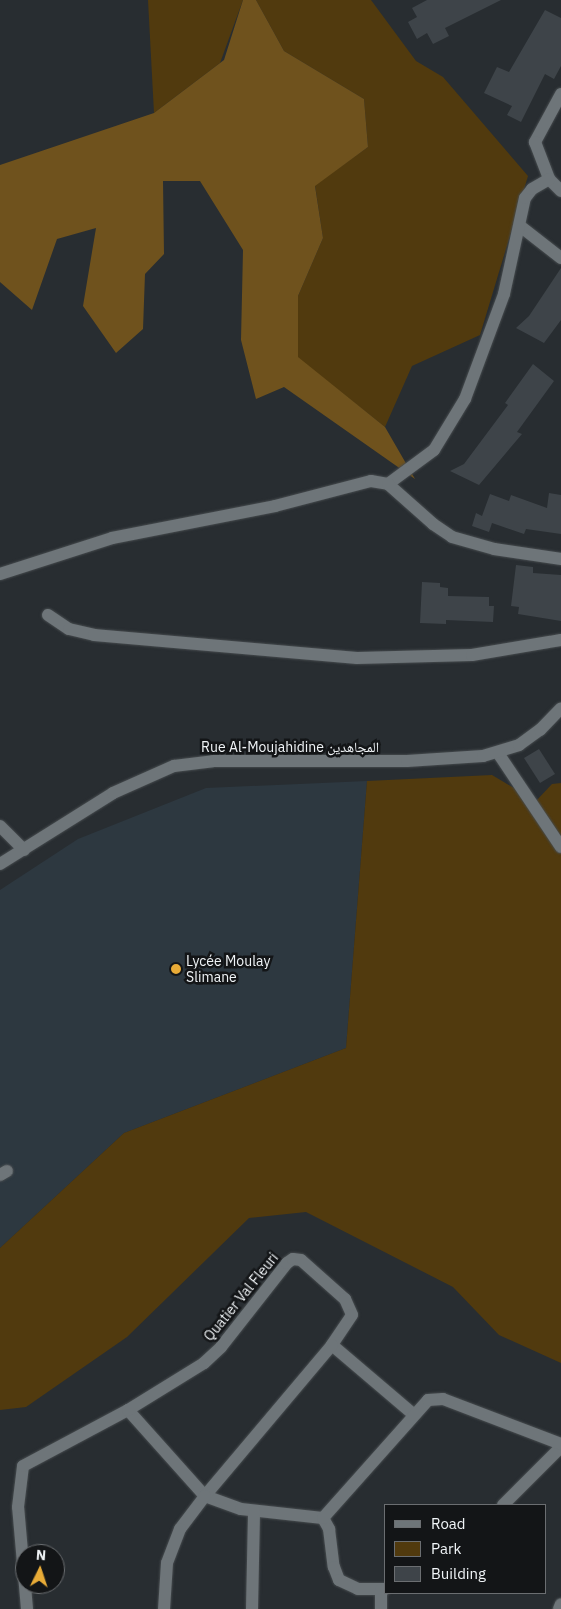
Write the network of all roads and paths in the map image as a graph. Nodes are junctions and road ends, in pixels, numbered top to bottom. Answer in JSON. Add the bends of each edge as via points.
{"nodes":[{"id":1,"x":561,"y":94,"type":"edge"},
{"id":2,"x":549,"y":180,"type":"junction"},
{"id":3,"x":561,"y":191,"type":"edge"},
{"id":4,"x":520,"y":226,"type":"junction"},
{"id":5,"x":561,"y":258,"type":"edge"},
{"id":6,"x":388,"y":484,"type":"junction"},
{"id":7,"x":561,"y":559,"type":"edge"},
{"id":8,"x":0,"y":574,"type":"edge"},
{"id":9,"x":48,"y":615,"type":"dead end"},
{"id":10,"x":561,"y":640,"type":"edge"},
{"id":11,"x":561,"y":708,"type":"edge"},
{"id":12,"x":498,"y":754,"type":"junction"},
{"id":13,"x":0,"y":826,"type":"edge"},
{"id":14,"x":561,"y":848,"type":"edge"},
{"id":15,"x":24,"y":850,"type":"junction"},
{"id":16,"x":0,"y":864,"type":"edge"},
{"id":17,"x":332,"y":1345,"type":"junction"},
{"id":18,"x":128,"y":1410,"type":"junction"},
{"id":19,"x":414,"y":1414,"type":"junction"},
{"id":20,"x":561,"y":1446,"type":"edge"},
{"id":21,"x":205,"y":1496,"type":"junction"},
{"id":22,"x":503,"y":1504,"type":"edge"},
{"id":23,"x":254,"y":1511,"type":"junction"},
{"id":24,"x":323,"y":1518,"type":"junction"},
{"id":25,"x":383,"y":1590,"type":"edge"},
{"id":26,"x":561,"y":1604,"type":"edge"},
{"id":27,"x":26,"y":1609,"type":"edge"},
{"id":28,"x":164,"y":1609,"type":"edge"},
{"id":29,"x":252,"y":1609,"type":"edge"},
{"id":30,"x":381,"y":1609,"type":"edge"},
{"id":31,"x":559,"y":1609,"type":"edge"}],
"edges":[{"from":1,"to":2,"type":"street","via":[[535,140]]},
{"from":2,"to":3,"type":"street"},
{"from":2,"to":4,"type":"street","via":[[532,189],[525,198]]},
{"from":4,"to":5,"type":"street"},
{"from":4,"to":6,"type":"street","via":[[493,331],[465,399],[434,450]]},
{"from":6,"to":7,"type":"street","via":[[452,537],[494,550]]},
{"from":6,"to":8,"type":"street","via":[[360,483],[275,506],[137,532],[69,550]]},
{"from":9,"to":10,"type":"street","via":[[68,629],[101,636],[356,658],[472,655]]},
{"from":11,"to":12,"type":"street","name":"Rue Al-Moujahidine المجاهدين","via":[[535,734]]},
{"from":12,"to":14,"type":"street"},
{"from":12,"to":15,"type":"street","name":"Rue Al-Moujahidine المجاهدين","via":[[432,761],[222,761],[174,766],[113,793]]},
{"from":13,"to":15,"type":"street"},
{"from":15,"to":16,"type":"street","name":"Rue Al-Moujahidine المجاهدين"},
{"from":17,"to":18,"type":"street","name":"Quatier Val Fleuri","via":[[350,1319],[351,1307],[307,1264],[292,1259],[212,1356]]},
{"from":17,"to":19,"type":"street"},
{"from":17,"to":21,"type":"street","name":"Quatier Val Fleuri"},
{"from":18,"to":21,"type":"street"},
{"from":18,"to":27,"type":"street","name":"Quatier Val Fleuri","via":[[24,1464],[20,1474],[18,1508]]},
{"from":19,"to":20,"type":"street","via":[[428,1400],[443,1400]]},
{"from":19,"to":24,"type":"street"},
{"from":20,"to":22,"type":"street"},
{"from":21,"to":23,"type":"street"},
{"from":21,"to":28,"type":"street","name":"Quatier Val Fleuri","via":[[180,1529],[170,1552]]},
{"from":23,"to":24,"type":"street"},
{"from":23,"to":29,"type":"street"},
{"from":24,"to":25,"type":"street","via":[[329,1529],[339,1580],[352,1588]]},
{"from":25,"to":30,"type":"street"},
{"from":26,"to":31,"type":"street"}]}
